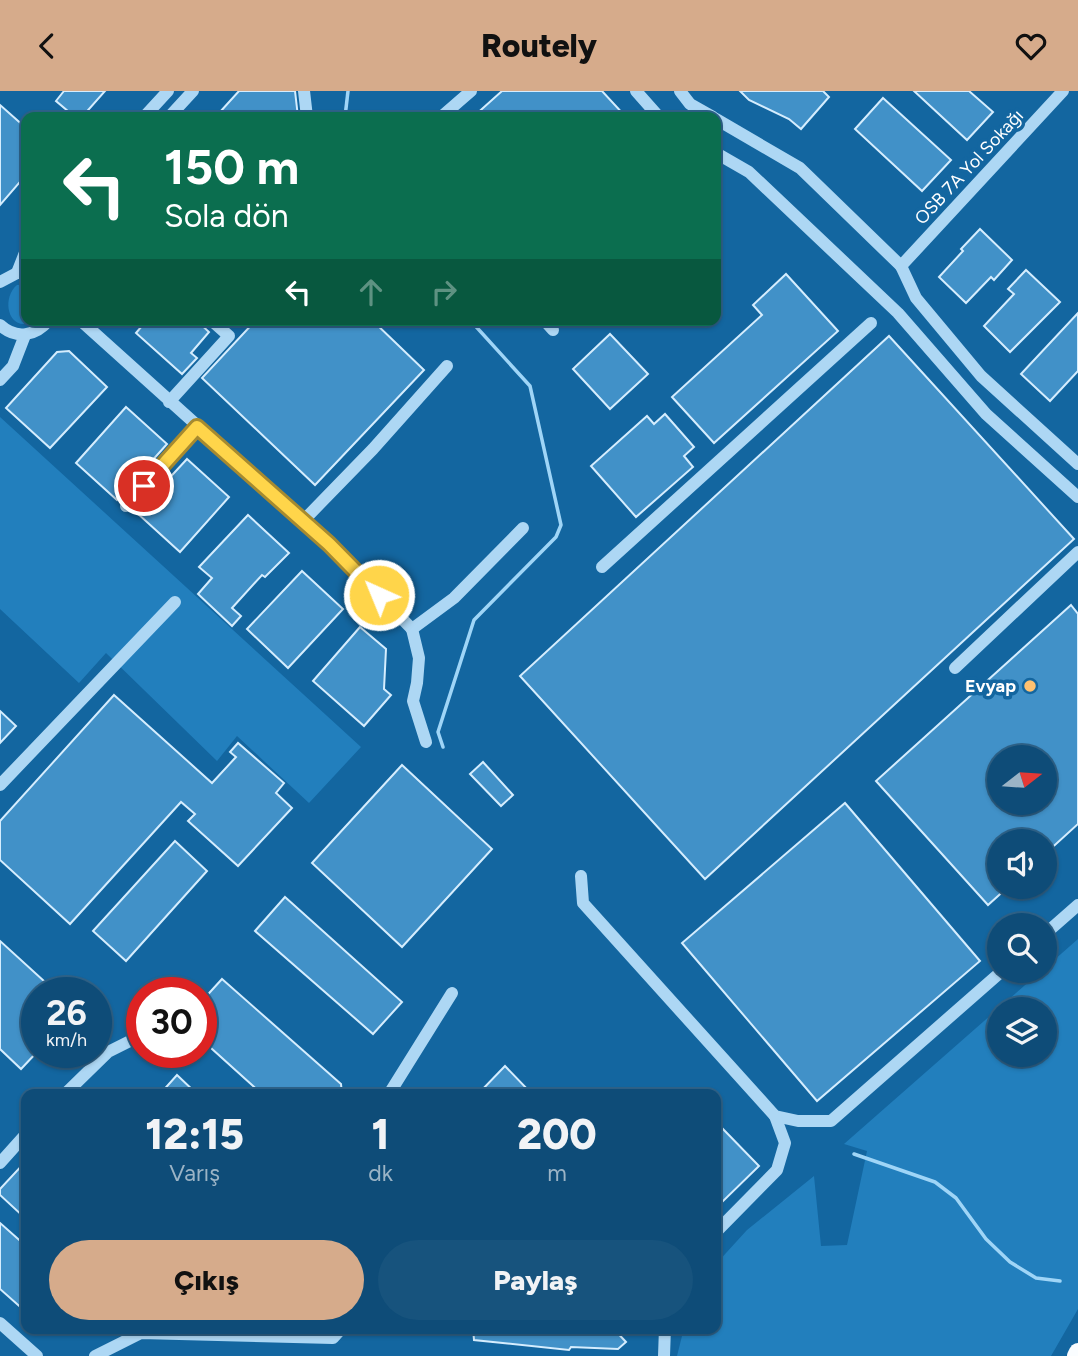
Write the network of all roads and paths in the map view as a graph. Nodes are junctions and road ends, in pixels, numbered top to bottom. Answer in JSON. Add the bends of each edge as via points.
{"nodes":[{"id":1,"x":168,"y":91,"type":"edge"},
{"id":2,"x":193,"y":91,"type":"edge"},
{"id":3,"x":304,"y":91,"type":"edge"},
{"id":4,"x":471,"y":91,"type":"edge"},
{"id":5,"x":636,"y":91,"type":"edge"},
{"id":6,"x":680,"y":91,"type":"edge"},
{"id":7,"x":1063,"y":91,"type":"edge"},
{"id":8,"x":149,"y":112,"type":"edge"},
{"id":9,"x":174,"y":112,"type":"edge"},
{"id":10,"x":306,"y":112,"type":"edge"},
{"id":11,"x":447,"y":112,"type":"edge"},
{"id":12,"x":655,"y":112,"type":"edge"},
{"id":13,"x":704,"y":112,"type":"edge"},
{"id":14,"x":721,"y":122,"type":"edge"},
{"id":15,"x":721,"y":156,"type":"edge"},
{"id":16,"x":901,"y":266,"type":"junction"},
{"id":17,"x":21,"y":273,"type":"edge"},
{"id":18,"x":0,"y":282,"type":"edge"},
{"id":19,"x":871,"y":323,"type":"dead end"},
{"id":20,"x":0,"y":325,"type":"edge"},
{"id":21,"x":43,"y":326,"type":"edge"},
{"id":22,"x":87,"y":326,"type":"edge"},
{"id":23,"x":218,"y":326,"type":"edge"},
{"id":24,"x":25,"y":335,"type":"junction"},
{"id":25,"x":447,"y":366,"type":"dead end"},
{"id":26,"x":0,"y":380,"type":"edge"},
{"id":27,"x":169,"y":402,"type":"junction"},
{"id":28,"x":197,"y":427,"type":"junction"},
{"id":29,"x":1078,"y":464,"type":"edge"},
{"id":30,"x":1078,"y":497,"type":"edge"},
{"id":31,"x":126,"y":506,"type":"dead end"},
{"id":32,"x":303,"y":520,"type":"junction"},
{"id":33,"x":523,"y":528,"type":"dead end"},
{"id":34,"x":1078,"y":552,"type":"edge"},
{"id":35,"x":602,"y":567,"type":"dead end"},
{"id":36,"x":176,"y":603,"type":"dead end"},
{"id":37,"x":412,"y":629,"type":"junction"},
{"id":38,"x":955,"y":668,"type":"dead end"},
{"id":39,"x":426,"y":742,"type":"dead end"},
{"id":40,"x":0,"y":785,"type":"edge"},
{"id":41,"x":581,"y":876,"type":"dead end"},
{"id":42,"x":1078,"y":905,"type":"edge"},
{"id":43,"x":1057,"y":923,"type":"edge"},
{"id":44,"x":988,"y":983,"type":"edge"},
{"id":45,"x":452,"y":993,"type":"dead end"},
{"id":46,"x":126,"y":1043,"type":"edge"},
{"id":47,"x":70,"y":1089,"type":"edge"},
{"id":48,"x":392,"y":1089,"type":"edge"},
{"id":49,"x":775,"y":1116,"type":"junction"},
{"id":50,"x":21,"y":1140,"type":"edge"},
{"id":51,"x":0,"y":1163,"type":"edge"},
{"id":52,"x":721,"y":1227,"type":"edge"},
{"id":53,"x":0,"y":1323,"type":"edge"},
{"id":54,"x":139,"y":1334,"type":"edge"},
{"id":55,"x":665,"y":1334,"type":"edge"},
{"id":56,"x":37,"y":1356,"type":"edge"},
{"id":57,"x":95,"y":1356,"type":"edge"},
{"id":58,"x":664,"y":1356,"type":"edge"}],
"edges":[{"from":1,"to":8,"type":"street"},
{"from":2,"to":9,"type":"street"},
{"from":3,"to":10,"type":"street"},
{"from":4,"to":11,"type":"street"},
{"from":5,"to":12,"type":"street"},
{"from":6,"to":13,"type":"street"},
{"from":7,"to":16,"type":"street","name":"OSB 7A Yol Sokağı"},
{"from":14,"to":16,"type":"street","via":[[800,168]]},
{"from":15,"to":30,"type":"street","via":[[749,172],[898,313],[986,414]]},
{"from":16,"to":29,"type":"street","via":[[916,298],[981,376]]},
{"from":17,"to":18,"type":"street"},
{"from":19,"to":35,"type":"street"},
{"from":20,"to":24,"type":"street"},
{"from":21,"to":24,"type":"street"},
{"from":22,"to":27,"type":"street"},
{"from":23,"to":27,"type":"street","via":[[229,336]]},
{"from":24,"to":26,"type":"street","via":[[13,366]]},
{"from":25,"to":32,"type":"street"},
{"from":27,"to":28,"type":"street"},
{"from":28,"to":31,"type":"street"},
{"from":28,"to":32,"type":"street"},
{"from":32,"to":37,"type":"street"},
{"from":33,"to":37,"type":"street","via":[[454,598]]},
{"from":34,"to":38,"type":"street"},
{"from":36,"to":40,"type":"street"},
{"from":37,"to":39,"type":"street","via":[[419,658],[413,701]]},
{"from":41,"to":49,"type":"street","via":[[583,903]]},
{"from":42,"to":43,"type":"street"},
{"from":44,"to":49,"type":"street","via":[[831,1121]]},
{"from":45,"to":48,"type":"street"},
{"from":46,"to":47,"type":"street","via":[[108,1052]]},
{"from":49,"to":52,"type":"street","via":[[785,1143],[777,1170]]},
{"from":50,"to":51,"type":"street"},
{"from":53,"to":56,"type":"street"},
{"from":54,"to":57,"type":"street"},
{"from":55,"to":58,"type":"street"}]}
